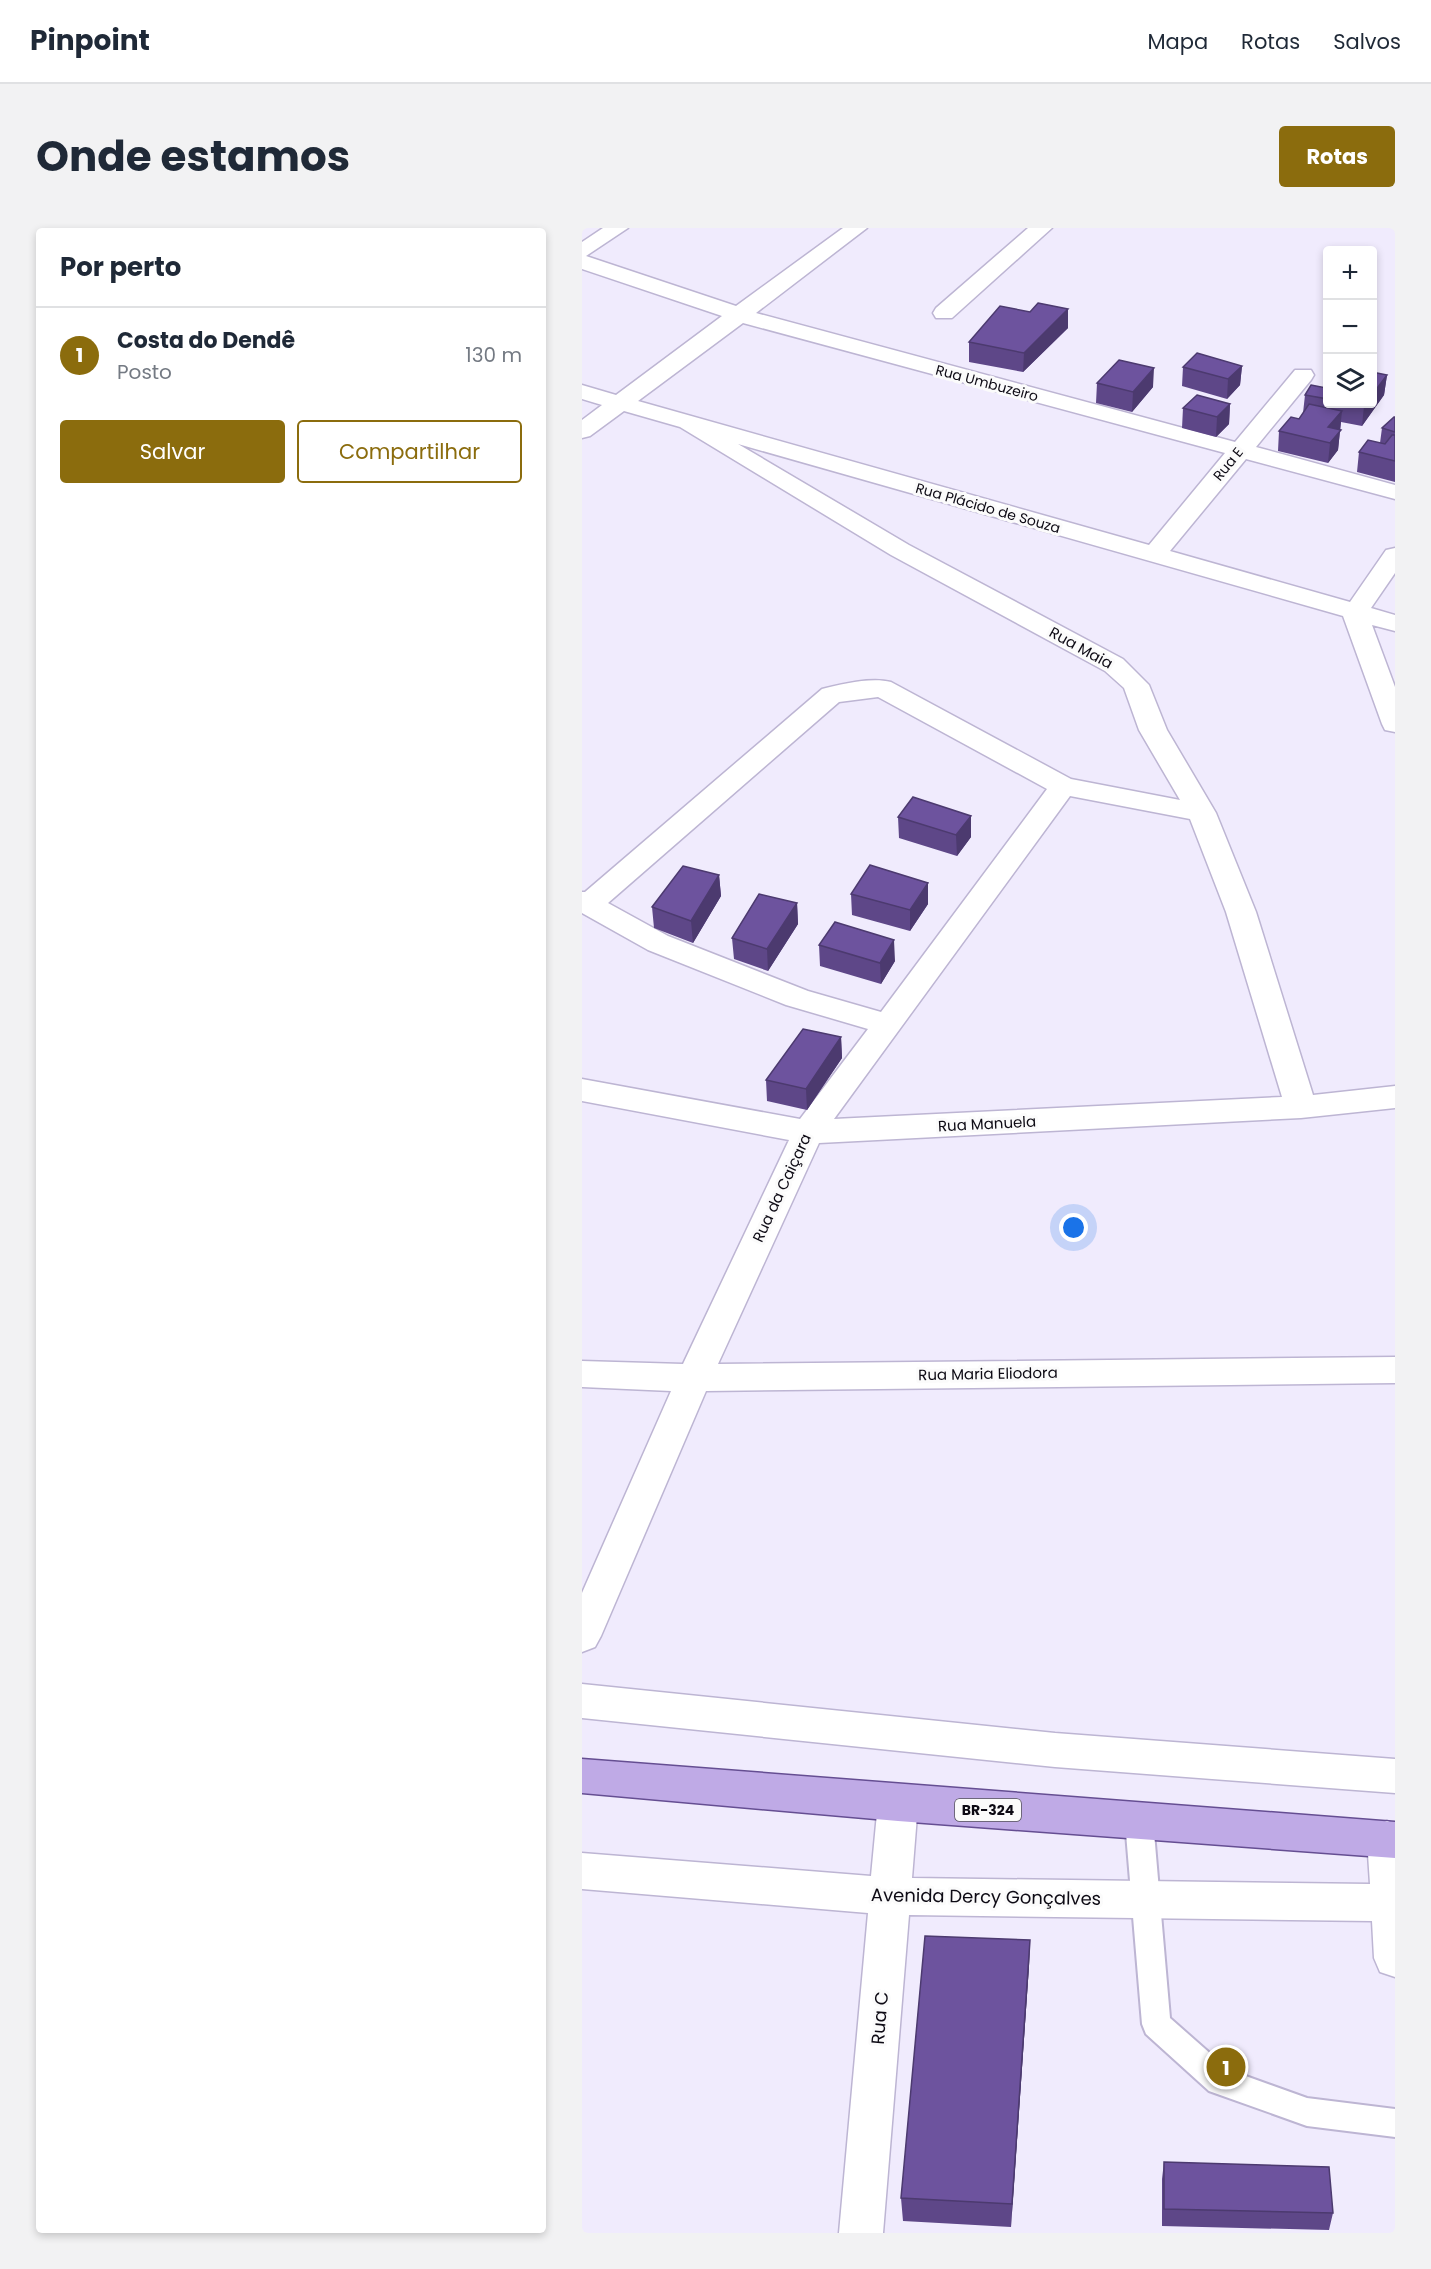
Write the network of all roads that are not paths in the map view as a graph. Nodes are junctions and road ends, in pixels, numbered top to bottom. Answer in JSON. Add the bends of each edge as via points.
{"nodes":[{"id":1,"x":617,"y":228,"type":"edge"},
{"id":2,"x":856,"y":228,"type":"edge"},
{"id":3,"x":1041,"y":228,"type":"edge"},
{"id":4,"x":582,"y":251,"type":"edge"},
{"id":5,"x":582,"y":262,"type":"edge"},
{"id":6,"x":944,"y":313,"type":"dead end"},
{"id":7,"x":740,"y":315,"type":"junction"},
{"id":8,"x":1303,"y":375,"type":"dead end"},
{"id":9,"x":582,"y":393,"type":"edge"},
{"id":10,"x":621,"y":404,"type":"junction"},
{"id":11,"x":690,"y":425,"type":"junction"},
{"id":12,"x":582,"y":431,"type":"edge"},
{"id":13,"x":1239,"y":450,"type":"junction"},
{"id":14,"x":1395,"y":492,"type":"edge"},
{"id":15,"x":1154,"y":555,"type":"junction"},
{"id":16,"x":1395,"y":555,"type":"edge"},
{"id":17,"x":1355,"y":613,"type":"junction"},
{"id":18,"x":1395,"y":623,"type":"edge"},
{"id":19,"x":1395,"y":724,"type":"edge"},
{"id":20,"x":1063,"y":786,"type":"junction"},
{"id":21,"x":1202,"y":813,"type":"junction"},
{"id":22,"x":585,"y":903,"type":"edge"},
{"id":23,"x":888,"y":1024,"type":"junction"},
{"id":24,"x":582,"y":1090,"type":"edge"},
{"id":25,"x":1395,"y":1097,"type":"edge"},
{"id":26,"x":1301,"y":1107,"type":"junction"},
{"id":27,"x":808,"y":1132,"type":"junction"},
{"id":28,"x":1395,"y":1370,"type":"edge"},
{"id":29,"x":582,"y":1374,"type":"edge"},
{"id":30,"x":694,"y":1378,"type":"junction"},
{"id":31,"x":582,"y":1636,"type":"edge"},
{"id":32,"x":582,"y":1701,"type":"edge"},
{"id":33,"x":582,"y":1776,"type":"edge"},
{"id":34,"x":1395,"y":1776,"type":"edge"},
{"id":35,"x":898,"y":1803,"type":"junction"},
{"id":36,"x":1139,"y":1821,"type":"junction"},
{"id":37,"x":1391,"y":1840,"type":"edge"},
{"id":38,"x":582,"y":1871,"type":"edge"},
{"id":39,"x":890,"y":1896,"type":"junction"},
{"id":40,"x":1145,"y":1900,"type":"junction"},
{"id":41,"x":1393,"y":1902,"type":"edge"},
{"id":42,"x":1395,"y":1958,"type":"edge"},
{"id":43,"x":1395,"y":2123,"type":"edge"},
{"id":44,"x":861,"y":2233,"type":"edge"}],
"edges":[{"from":1,"to":4,"type":"street"},
{"from":2,"to":7,"type":"street"},
{"from":3,"to":6,"type":"street"},
{"from":5,"to":7,"type":"street","name":"Rua Umbuzeiro"},
{"from":7,"to":10,"type":"street"},
{"from":7,"to":13,"type":"street","name":"Rua Umbuzeiro"},
{"from":8,"to":13,"type":"street","name":"Rua E"},
{"from":9,"to":10,"type":"street","name":"Rua Plácido de Souza"},
{"from":10,"to":11,"type":"street","name":"Rua Plácido de Souza"},
{"from":10,"to":12,"type":"street"},
{"from":11,"to":15,"type":"street","name":"Rua Plácido de Souza"},
{"from":11,"to":21,"type":"street","name":"Rua Maia","via":[[900,550],[1114,665],[1136,685],[1153,730]]},
{"from":13,"to":14,"type":"street","name":"Rua Umbuzeiro"},
{"from":13,"to":15,"type":"street","name":"Rua E"},
{"from":15,"to":17,"type":"street","name":"Rua Plácido de Souza"},
{"from":16,"to":17,"type":"street"},
{"from":17,"to":18,"type":"street","name":"Rua Plácido de Souza"},
{"from":17,"to":19,"type":"street"},
{"from":20,"to":21,"type":"street"},
{"from":20,"to":22,"type":"street","via":[[882,688],[831,695]]},
{"from":20,"to":23,"type":"street","name":"Rua da Caiçara"},
{"from":21,"to":26,"type":"street","name":"Rua Maia","via":[[1241,912]]},
{"from":22,"to":23,"type":"street","via":[[658,943],[797,998]]},
{"from":23,"to":27,"type":"street","name":"Rua da Caiçara"},
{"from":24,"to":27,"type":"street","name":"Rua Manuela"},
{"from":25,"to":26,"type":"street","name":"Rua Manuela"},
{"from":26,"to":27,"type":"street","name":"Rua Manuela"},
{"from":27,"to":30,"type":"street","name":"Rua da Caiçara"},
{"from":28,"to":30,"type":"street","name":"Rua Maria Eliodora"},
{"from":29,"to":30,"type":"street","name":"Rua Maria Eliodora"},
{"from":30,"to":31,"type":"street","name":"Rua da Caiçara"},
{"from":32,"to":34,"type":"street","via":[[1055,1750]]},
{"from":33,"to":35,"type":"main road","number":"BR-324"},
{"from":35,"to":36,"type":"main road","number":"BR-324"},
{"from":35,"to":39,"type":"street","name":"Rua C"},
{"from":36,"to":37,"type":"main road","number":"BR-324"},
{"from":36,"to":40,"type":"lane"},
{"from":37,"to":41,"type":"street"},
{"from":38,"to":39,"type":"street","name":"Avenida Dercy Gonçalves"},
{"from":39,"to":40,"type":"street","name":"Avenida Dercy Gonçalves"},
{"from":39,"to":44,"type":"street","name":"Rua C"},
{"from":40,"to":41,"type":"street","name":"Avenida Dercy Gonçalves"},
{"from":40,"to":43,"type":"lane","via":[[1156,2024],[1219,2081],[1307,2112]]},
{"from":41,"to":42,"type":"street"}]}
